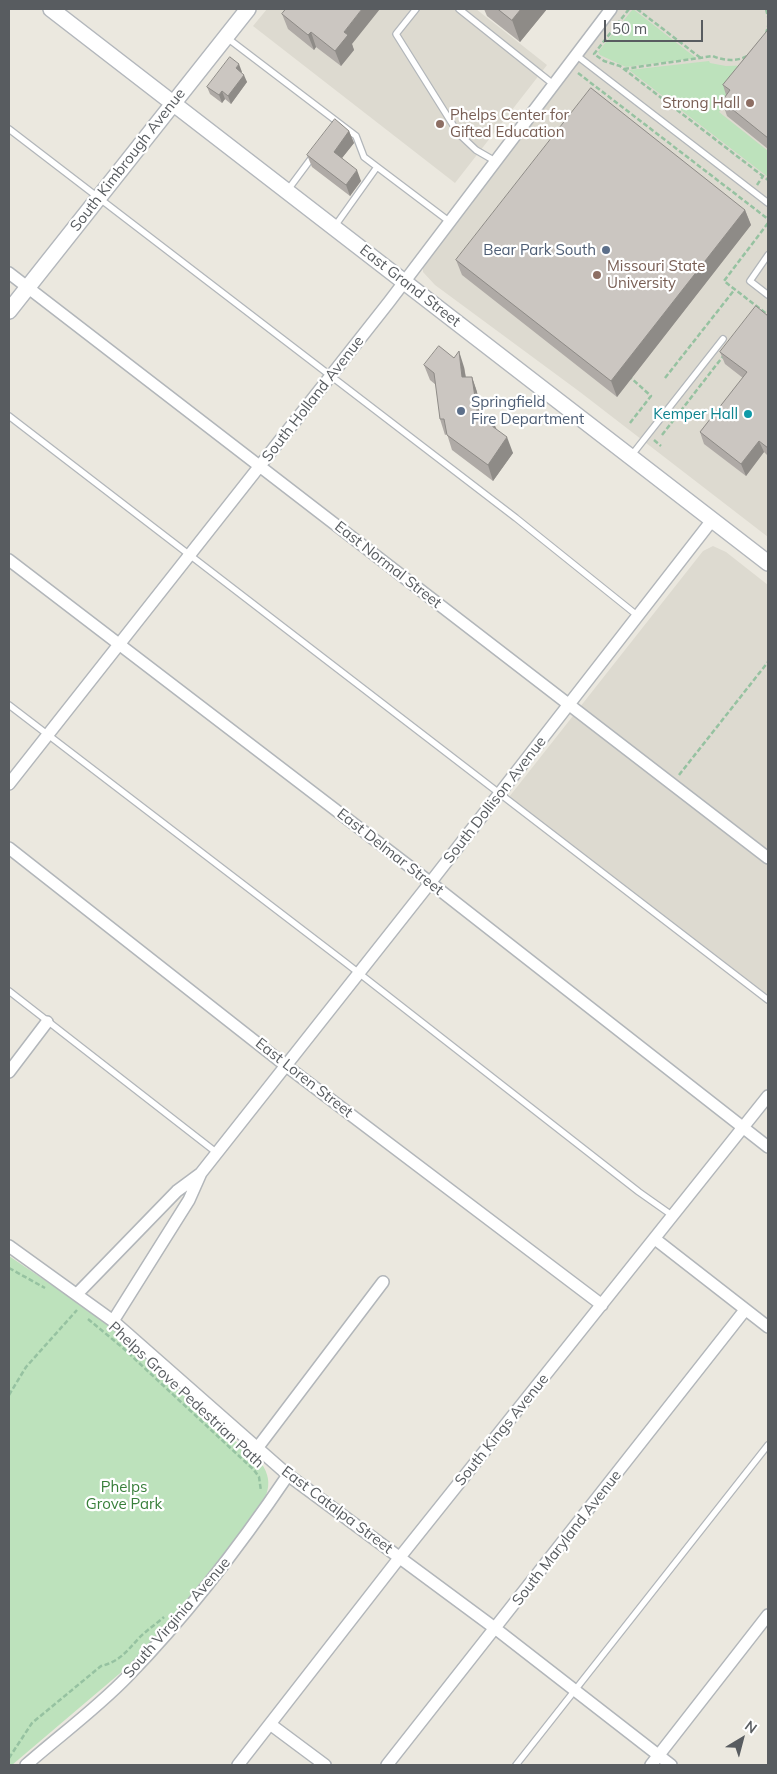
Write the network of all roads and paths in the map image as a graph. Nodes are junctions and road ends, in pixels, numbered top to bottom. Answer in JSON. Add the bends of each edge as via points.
{"nodes":[{"id":1,"x":51,"y":9,"type":"edge"},
{"id":2,"x":248,"y":9,"type":"edge"},
{"id":3,"x":416,"y":9,"type":"edge"},
{"id":4,"x":459,"y":9,"type":"edge"},
{"id":5,"x":611,"y":9,"type":"edge"},
{"id":6,"x":630,"y":9,"type":"edge"},
{"id":7,"x":637,"y":9,"type":"edge"},
{"id":8,"x":766,"y":9,"type":"edge"},
{"id":9,"x":768,"y":18,"type":"edge"},
{"id":10,"x":768,"y":26,"type":"edge"},
{"id":11,"x":765,"y":36,"type":"edge"},
{"id":12,"x":226,"y":37,"type":"junction"},
{"id":13,"x":754,"y":52,"type":"edge"},
{"id":14,"x":575,"y":54,"type":"junction"},
{"id":15,"x":702,"y":59,"type":"junction"},
{"id":16,"x":624,"y":69,"type":"junction"},
{"id":17,"x":578,"y":73,"type":"dead end"},
{"id":18,"x":553,"y":84,"type":"junction"},
{"id":19,"x":608,"y":94,"type":"junction"},
{"id":20,"x":603,"y":100,"type":"edge"},
{"id":21,"x":173,"y":103,"type":"junction"},
{"id":22,"x":339,"y":123,"type":"junction"},
{"id":23,"x":9,"y":129,"type":"edge"},
{"id":24,"x":333,"y":130,"type":"edge"},
{"id":25,"x":316,"y":152,"type":"edge"},
{"id":26,"x":495,"y":161,"type":"junction"},
{"id":27,"x":377,"y":167,"type":"junction"},
{"id":28,"x":768,"y":180,"type":"edge"},
{"id":29,"x":287,"y":191,"type":"junction"},
{"id":30,"x":98,"y":198,"type":"junction"},
{"id":31,"x":768,"y":203,"type":"edge"},
{"id":32,"x":768,"y":219,"type":"edge"},
{"id":33,"x":450,"y":222,"type":"junction"},
{"id":34,"x":334,"y":228,"type":"junction"},
{"id":35,"x":768,"y":255,"type":"edge"},
{"id":36,"x":9,"y":273,"type":"edge"},
{"id":37,"x":404,"y":282,"type":"junction"},
{"id":38,"x":28,"y":288,"type":"junction"},
{"id":39,"x":735,"y":289,"type":"dead end"},
{"id":40,"x":768,"y":296,"type":"edge"},
{"id":41,"x":761,"y":309,"type":"edge"},
{"id":42,"x":9,"y":311,"type":"edge"},
{"id":43,"x":755,"y":316,"type":"edge"},
{"id":44,"x":723,"y":340,"type":"dead end"},
{"id":45,"x":725,"y":354,"type":"edge"},
{"id":46,"x":331,"y":376,"type":"junction"},
{"id":47,"x":631,"y":378,"type":"dead end"},
{"id":48,"x":665,"y":378,"type":"dead end"},
{"id":49,"x":9,"y":416,"type":"edge"},
{"id":50,"x":630,"y":423,"type":"dead end"},
{"id":51,"x":662,"y":435,"type":"dead end"},
{"id":52,"x":654,"y":440,"type":"dead end"},
{"id":53,"x":661,"y":446,"type":"dead end"},
{"id":54,"x":631,"y":456,"type":"junction"},
{"id":55,"x":260,"y":467,"type":"junction"},
{"id":56,"x":713,"y":519,"type":"junction"},
{"id":57,"x":190,"y":555,"type":"junction"},
{"id":58,"x":9,"y":560,"type":"edge"},
{"id":59,"x":768,"y":563,"type":"edge"},
{"id":60,"x":638,"y":616,"type":"junction"},
{"id":61,"x":119,"y":645,"type":"junction"},
{"id":62,"x":768,"y":662,"type":"edge"},
{"id":63,"x":9,"y":705,"type":"edge"},
{"id":64,"x":570,"y":705,"type":"junction"},
{"id":65,"x":48,"y":735,"type":"junction"},
{"id":66,"x":9,"y":784,"type":"edge"},
{"id":67,"x":672,"y":784,"type":"junction"},
{"id":68,"x":500,"y":794,"type":"junction"},
{"id":69,"x":9,"y":848,"type":"edge"},
{"id":70,"x":768,"y":858,"type":"edge"},
{"id":71,"x":430,"y":883,"type":"junction"},
{"id":72,"x":359,"y":973,"type":"junction"},
{"id":73,"x":9,"y":991,"type":"edge"},
{"id":74,"x":768,"y":1000,"type":"edge"},
{"id":75,"x":47,"y":1022,"type":"junction"},
{"id":76,"x":285,"y":1065,"type":"junction"},
{"id":77,"x":9,"y":1072,"type":"edge"},
{"id":78,"x":768,"y":1096,"type":"edge"},
{"id":79,"x":743,"y":1128,"type":"junction"},
{"id":80,"x":768,"y":1147,"type":"edge"},
{"id":81,"x":217,"y":1152,"type":"junction"},
{"id":82,"x":201,"y":1173,"type":"junction"},
{"id":83,"x":673,"y":1216,"type":"junction"},
{"id":84,"x":655,"y":1239,"type":"junction"},
{"id":85,"x":9,"y":1246,"type":"edge"},
{"id":86,"x":9,"y":1268,"type":"edge"},
{"id":87,"x":383,"y":1282,"type":"dead end"},
{"id":88,"x":51,"y":1291,"type":"dead end"},
{"id":89,"x":77,"y":1294,"type":"junction"},
{"id":90,"x":69,"y":1305,"type":"dead end"},
{"id":91,"x":602,"y":1306,"type":"junction"},
{"id":92,"x":746,"y":1310,"type":"junction"},
{"id":93,"x":85,"y":1317,"type":"dead end"},
{"id":94,"x":113,"y":1321,"type":"junction"},
{"id":95,"x":768,"y":1327,"type":"edge"},
{"id":96,"x":9,"y":1395,"type":"edge"},
{"id":97,"x":768,"y":1444,"type":"edge"},
{"id":98,"x":258,"y":1447,"type":"junction"},
{"id":99,"x":288,"y":1475,"type":"junction"},
{"id":100,"x":260,"y":1495,"type":"dead end"},
{"id":101,"x":400,"y":1557,"type":"junction"},
{"id":102,"x":169,"y":1612,"type":"dead end"},
{"id":103,"x":768,"y":1614,"type":"edge"},
{"id":104,"x":496,"y":1629,"type":"junction"},
{"id":105,"x":574,"y":1690,"type":"junction"},
{"id":106,"x":270,"y":1724,"type":"junction"},
{"id":107,"x":659,"y":1755,"type":"junction"},
{"id":108,"x":9,"y":1758,"type":"edge"},
{"id":109,"x":26,"y":1765,"type":"edge"},
{"id":110,"x":238,"y":1765,"type":"edge"},
{"id":111,"x":325,"y":1765,"type":"edge"},
{"id":112,"x":387,"y":1765,"type":"edge"},
{"id":113,"x":516,"y":1765,"type":"edge"},
{"id":114,"x":651,"y":1765,"type":"edge"},
{"id":115,"x":671,"y":1765,"type":"edge"}],
"edges":[{"from":1,"to":21,"type":"main road","name":"East Grand Street"},
{"from":2,"to":12,"type":"main road","name":"South Kimbrough Avenue"},
{"from":3,"to":26,"type":"lane","via":[[396,34],[458,134]]},
{"from":4,"to":18,"type":"lane"},
{"from":5,"to":14,"type":"street","name":"South Holland Avenue"},
{"from":6,"to":16,"type":"path","via":[[594,54]]},
{"from":7,"to":15,"type":"path"},
{"from":8,"to":9,"type":"path"},
{"from":10,"to":11,"type":"path"},
{"from":12,"to":21,"type":"main road","name":"South Kimbrough Avenue"},
{"from":12,"to":22,"type":"lane"},
{"from":13,"to":15,"type":"path","via":[[735,60],[720,60],[713,56]]},
{"from":14,"to":18,"type":"street","name":"South Holland Avenue"},
{"from":14,"to":31,"type":"lane"},
{"from":15,"to":16,"type":"path"},
{"from":16,"to":28,"type":"path"},
{"from":17,"to":19,"type":"path"},
{"from":18,"to":26,"type":"street","name":"South Holland Avenue"},
{"from":19,"to":20,"type":"path"},
{"from":19,"to":32,"type":"path"},
{"from":21,"to":29,"type":"main road","name":"East Grand Street"},
{"from":21,"to":30,"type":"main road","name":"South Kimbrough Avenue"},
{"from":22,"to":24,"type":"lane"},
{"from":22,"to":27,"type":"lane","via":[[356,136],[364,158]]},
{"from":23,"to":30,"type":"lane"},
{"from":25,"to":29,"type":"lane"},
{"from":26,"to":33,"type":"street","name":"South Holland Avenue"},
{"from":27,"to":33,"type":"lane"},
{"from":27,"to":34,"type":"lane"},
{"from":29,"to":34,"type":"main road","name":"East Grand Street"},
{"from":30,"to":38,"type":"main road","name":"South Kimbrough Avenue"},
{"from":30,"to":46,"type":"lane"},
{"from":33,"to":37,"type":"street","name":"South Holland Avenue"},
{"from":34,"to":37,"type":"main road","name":"East Grand Street"},
{"from":35,"to":40,"type":"lane","via":[[750,281]]},
{"from":36,"to":38,"type":"street","name":"East Normal Street"},
{"from":37,"to":46,"type":"street","name":"South Holland Avenue"},
{"from":37,"to":54,"type":"main road","name":"East Grand Street"},
{"from":38,"to":42,"type":"main road","name":"South Kimbrough Avenue"},
{"from":38,"to":55,"type":"street","name":"East Normal Street"},
{"from":39,"to":48,"type":"path"},
{"from":41,"to":43,"type":"path"},
{"from":44,"to":54,"type":"lane"},
{"from":45,"to":51,"type":"path"},
{"from":46,"to":55,"type":"street","name":"South Holland Avenue"},
{"from":46,"to":60,"type":"lane"},
{"from":47,"to":50,"type":"path","via":[[651,396]]},
{"from":49,"to":57,"type":"lane"},
{"from":52,"to":53,"type":"path"},
{"from":54,"to":56,"type":"main road","name":"East Grand Street"},
{"from":55,"to":57,"type":"street","name":"South Holland Avenue"},
{"from":55,"to":64,"type":"street","name":"East Normal Street"},
{"from":56,"to":59,"type":"main road","name":"East Grand Street"},
{"from":56,"to":60,"type":"street","name":"South Dollison Avenue"},
{"from":57,"to":61,"type":"street","name":"South Holland Avenue"},
{"from":57,"to":68,"type":"lane"},
{"from":58,"to":61,"type":"street","name":"East Delmar Street"},
{"from":60,"to":64,"type":"street","name":"South Dollison Avenue"},
{"from":61,"to":65,"type":"street","name":"South Holland Avenue"},
{"from":61,"to":71,"type":"street","name":"East Delmar Street"},
{"from":62,"to":67,"type":"path"},
{"from":63,"to":65,"type":"lane"},
{"from":64,"to":67,"type":"street","name":"East Normal Street"},
{"from":64,"to":68,"type":"street","name":"South Dollison Avenue"},
{"from":65,"to":66,"type":"street","name":"South Holland Avenue"},
{"from":65,"to":72,"type":"lane"},
{"from":67,"to":70,"type":"street","name":"East Normal Street"},
{"from":68,"to":71,"type":"street","name":"South Dollison Avenue"},
{"from":68,"to":74,"type":"lane"},
{"from":69,"to":76,"type":"street","name":"East Loren Street"},
{"from":71,"to":72,"type":"street","name":"South Dollison Avenue"},
{"from":71,"to":79,"type":"street","name":"East Delmar Street"},
{"from":72,"to":76,"type":"street","name":"South Dollison Avenue"},
{"from":72,"to":83,"type":"lane"},
{"from":73,"to":75,"type":"lane"},
{"from":75,"to":77,"type":"street"},
{"from":75,"to":81,"type":"lane"},
{"from":76,"to":81,"type":"street","name":"South Dollison Avenue"},
{"from":76,"to":91,"type":"street","name":"East Loren Street"},
{"from":78,"to":79,"type":"street","name":"South Kings Avenue"},
{"from":79,"to":80,"type":"street","name":"East Delmar Street"},
{"from":79,"to":83,"type":"street","name":"South Kings Avenue"},
{"from":81,"to":82,"type":"street","name":"South Dollison Avenue"},
{"from":82,"to":89,"type":"street","name":"South Dollison Avenue","via":[[177,1191]]},
{"from":82,"to":94,"type":"street","name":"South Dollison Avenue","via":[[190,1200]]},
{"from":83,"to":84,"type":"street","name":"South Kings Avenue"},
{"from":84,"to":91,"type":"street","name":"South Kings Avenue"},
{"from":84,"to":92,"type":"street"},
{"from":85,"to":89,"type":"street","name":"East Catalpa Street"},
{"from":86,"to":88,"type":"path"},
{"from":87,"to":98,"type":"street"},
{"from":89,"to":94,"type":"street","name":"East Catalpa Street"},
{"from":90,"to":96,"type":"path","via":[[77,1310],[26,1367]]},
{"from":91,"to":101,"type":"street","name":"South Kings Avenue"},
{"from":92,"to":95,"type":"street"},
{"from":92,"to":104,"type":"street","name":"South Maryland Avenue"},
{"from":93,"to":100,"type":"path","name":"Phelps Grove Pedestrian Path","via":[[123,1348],[254,1470],[259,1477]]},
{"from":94,"to":98,"type":"street","name":"East Catalpa Street"},
{"from":97,"to":105,"type":"lane"},
{"from":98,"to":99,"type":"street","name":"East Catalpa Street"},
{"from":99,"to":101,"type":"street","name":"East Catalpa Street"},
{"from":99,"to":109,"type":"street","name":"South Virginia Avenue","via":[[252,1527],[170,1630],[126,1679]]},
{"from":101,"to":104,"type":"street","name":"East Catalpa Street"},
{"from":101,"to":106,"type":"street","name":"South Kings Avenue"},
{"from":102,"to":108,"type":"path","via":[[120,1658],[101,1666],[32,1723]]},
{"from":103,"to":107,"type":"street"},
{"from":104,"to":105,"type":"street","name":"East Catalpa Street"},
{"from":104,"to":112,"type":"street","name":"South Maryland Avenue"},
{"from":105,"to":107,"type":"street","name":"East Catalpa Street"},
{"from":105,"to":113,"type":"lane"},
{"from":106,"to":110,"type":"street","name":"South Kings Avenue"},
{"from":106,"to":111,"type":"street"},
{"from":107,"to":114,"type":"street"},
{"from":107,"to":115,"type":"street","name":"East Catalpa Street"}]}
